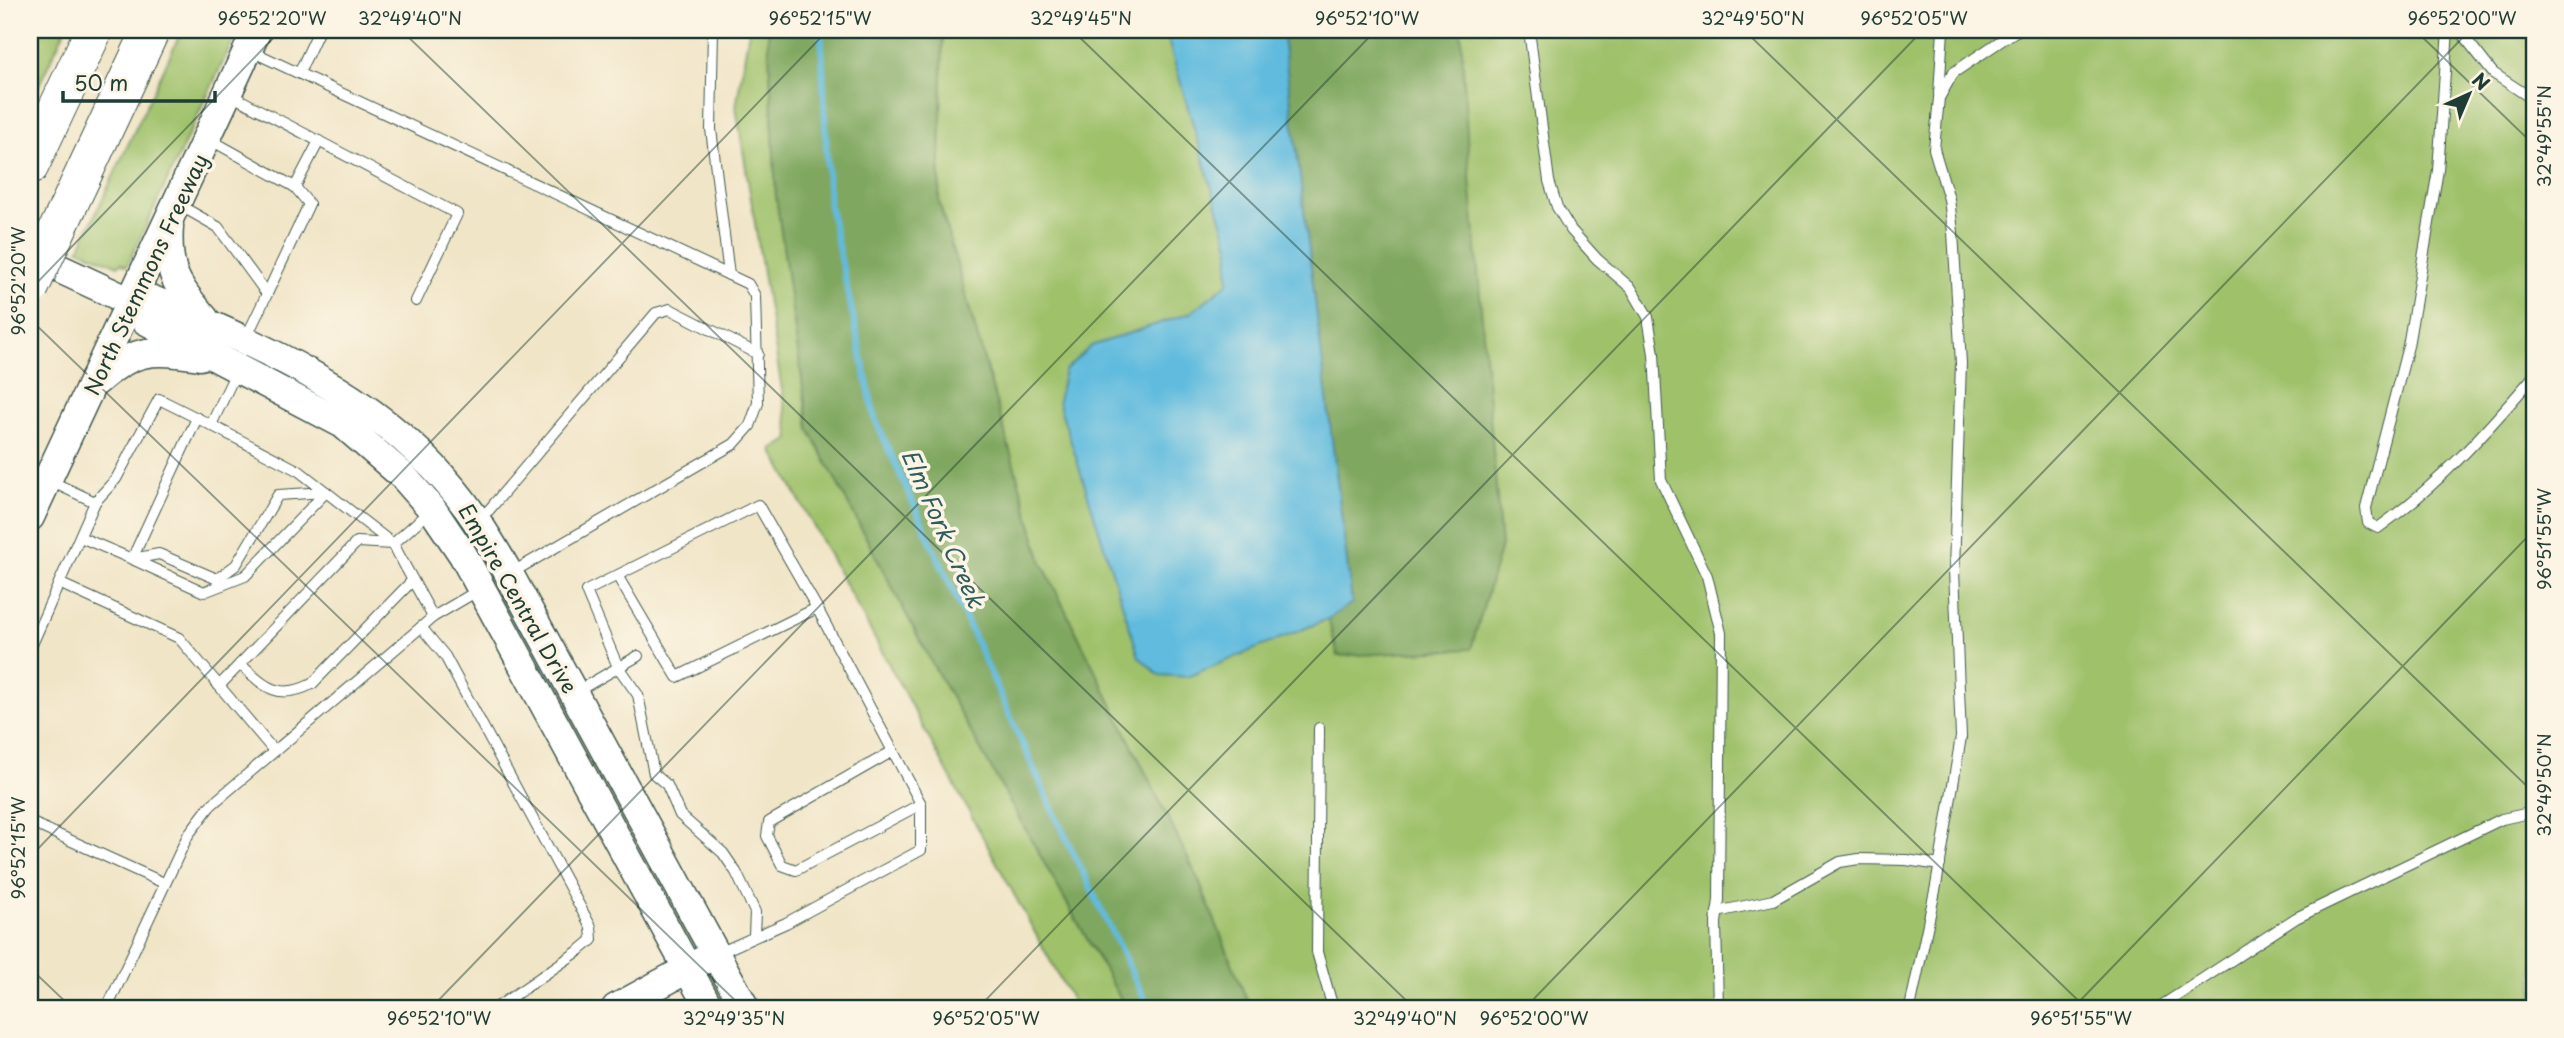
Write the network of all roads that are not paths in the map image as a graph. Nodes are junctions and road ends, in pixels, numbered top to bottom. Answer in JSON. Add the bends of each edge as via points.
{"nodes":[{"id":1,"x":94,"y":30,"type":"edge"},
{"id":2,"x":151,"y":30,"type":"edge"},
{"id":3,"x":319,"y":30,"type":"edge"},
{"id":4,"x":713,"y":30,"type":"edge"},
{"id":5,"x":1529,"y":30,"type":"edge"},
{"id":6,"x":1943,"y":30,"type":"edge"},
{"id":7,"x":2018,"y":30,"type":"edge"},
{"id":8,"x":2448,"y":30,"type":"edge"},
{"id":9,"x":2459,"y":30,"type":"edge"},
{"id":10,"x":2006,"y":33,"type":"edge"},
{"id":11,"x":253,"y":40,"type":"edge"},
{"id":12,"x":299,"y":73,"type":"junction"},
{"id":13,"x":228,"y":94,"type":"junction"},
{"id":14,"x":1939,"y":98,"type":"junction"},
{"id":15,"x":2534,"y":100,"type":"edge"},
{"id":16,"x":319,"y":141,"type":"junction"},
{"id":17,"x":219,"y":145,"type":"junction"},
{"id":18,"x":30,"y":166,"type":"edge"},
{"id":19,"x":295,"y":187,"type":"junction"},
{"id":20,"x":182,"y":213,"type":"junction"},
{"id":21,"x":30,"y":255,"type":"edge"},
{"id":22,"x":729,"y":275,"type":"junction"},
{"id":23,"x":30,"y":288,"type":"edge"},
{"id":24,"x":267,"y":294,"type":"junction"},
{"id":25,"x":129,"y":301,"type":"junction"},
{"id":26,"x":416,"y":301,"type":"dead end"},
{"id":27,"x":213,"y":328,"type":"junction"},
{"id":28,"x":758,"y":354,"type":"junction"},
{"id":29,"x":233,"y":356,"type":"junction"},
{"id":30,"x":2534,"y":376,"type":"edge"},
{"id":31,"x":92,"y":386,"type":"junction"},
{"id":32,"x":197,"y":418,"type":"junction"},
{"id":33,"x":211,"y":425,"type":"junction"},
{"id":34,"x":48,"y":480,"type":"junction"},
{"id":35,"x":326,"y":492,"type":"junction"},
{"id":36,"x":95,"y":502,"type":"junction"},
{"id":37,"x":432,"y":509,"type":"junction"},
{"id":38,"x":30,"y":517,"type":"edge"},
{"id":39,"x":477,"y":519,"type":"junction"},
{"id":40,"x":80,"y":537,"type":"junction"},
{"id":41,"x":393,"y":544,"type":"junction"},
{"id":42,"x":132,"y":559,"type":"junction"},
{"id":43,"x":509,"y":574,"type":"junction"},
{"id":44,"x":618,"y":576,"type":"junction"},
{"id":45,"x":412,"y":581,"type":"junction"},
{"id":46,"x":59,"y":583,"type":"junction"},
{"id":47,"x":482,"y":589,"type":"junction"},
{"id":48,"x":817,"y":608,"type":"junction"},
{"id":49,"x":433,"y":617,"type":"junction"},
{"id":50,"x":421,"y":627,"type":"junction"},
{"id":51,"x":30,"y":649,"type":"edge"},
{"id":52,"x":638,"y":656,"type":"dead end"},
{"id":53,"x":240,"y":664,"type":"junction"},
{"id":54,"x":618,"y":667,"type":"junction"},
{"id":55,"x":219,"y":686,"type":"junction"},
{"id":56,"x":574,"y":693,"type":"junction"},
{"id":57,"x":1319,"y":728,"type":"dead end"},
{"id":58,"x":274,"y":751,"type":"junction"},
{"id":59,"x":893,"y":751,"type":"junction"},
{"id":60,"x":921,"y":804,"type":"junction"},
{"id":61,"x":2534,"y":812,"type":"edge"},
{"id":62,"x":30,"y":822,"type":"edge"},
{"id":63,"x":1940,"y":865,"type":"junction"},
{"id":64,"x":164,"y":883,"type":"junction"},
{"id":65,"x":1717,"y":912,"type":"junction"},
{"id":66,"x":754,"y":935,"type":"junction"},
{"id":67,"x":716,"y":954,"type":"junction"},
{"id":68,"x":687,"y":969,"type":"junction"},
{"id":69,"x":107,"y":1008,"type":"edge"},
{"id":70,"x":496,"y":1008,"type":"edge"},
{"id":71,"x":616,"y":1008,"type":"edge"},
{"id":72,"x":709,"y":1008,"type":"edge"},
{"id":73,"x":745,"y":1008,"type":"edge"},
{"id":74,"x":1333,"y":1008,"type":"edge"},
{"id":75,"x":1718,"y":1008,"type":"edge"},
{"id":76,"x":1910,"y":1008,"type":"edge"},
{"id":77,"x":2158,"y":1008,"type":"edge"}],
"edges":[{"from":1,"to":18,"type":"highway"},
{"from":2,"to":23,"type":"highway","bridge":true},
{"from":3,"to":12,"type":"lane"},
{"from":4,"to":22,"type":"lane","via":[[711,129]]},
{"from":5,"to":65,"type":"lane","via":[[1549,181],[1571,230],[1631,288],[1648,317],[1661,480],[1707,576],[1721,633]]},
{"from":6,"to":14,"type":"lane"},
{"from":7,"to":10,"type":"lane"},
{"from":8,"to":30,"type":"lane","via":[[2438,170],[2408,346],[2366,508],[2368,523],[2378,528],[2417,500],[2464,457]]},
{"from":9,"to":15,"type":"lane","via":[[2493,73]]},
{"from":10,"to":14,"type":"lane","via":[[1953,74]]},
{"from":11,"to":12,"type":"lane"},
{"from":11,"to":13,"type":"street","name":"North Stemmons Freeway"},
{"from":12,"to":22,"type":"lane"},
{"from":13,"to":16,"type":"lane"},
{"from":13,"to":17,"type":"street","name":"North Stemmons Freeway"},
{"from":14,"to":63,"type":"lane","via":[[1934,149],[1954,232],[1961,363],[1954,570],[1961,737]]},
{"from":16,"to":19,"type":"lane"},
{"from":16,"to":26,"type":"lane","via":[[457,214]]},
{"from":17,"to":19,"type":"lane"},
{"from":17,"to":20,"type":"street","name":"North Stemmons Freeway"},
{"from":19,"to":24,"type":"lane","via":[[309,204]]},
{"from":20,"to":24,"type":"lane","via":[[218,227]]},
{"from":20,"to":25,"type":"street","name":"North Stemmons Freeway"},
{"from":20,"to":27,"type":"street","via":[[168,245],[173,276]]},
{"from":21,"to":25,"type":"street","name":"Empire Central Drive"},
{"from":22,"to":28,"type":"lane","via":[[748,284],[755,296]]},
{"from":24,"to":29,"type":"lane"},
{"from":25,"to":27,"type":"street","name":"Empire Central Drive","via":[[153,300]]},
{"from":25,"to":29,"type":"street","name":"Empire Central Drive","via":[[145,320]]},
{"from":25,"to":31,"type":"street","name":"North Stemmons Freeway"},
{"from":27,"to":29,"type":"street","name":"Empire Central Drive"},
{"from":28,"to":39,"type":"lane","via":[[670,309],[656,313]]},
{"from":28,"to":43,"type":"lane","via":[[758,403],[750,426],[734,444]]},
{"from":29,"to":31,"type":"street","via":[[141,352],[114,366]]},
{"from":29,"to":33,"type":"lane"},
{"from":29,"to":37,"type":"street","name":"Empire Central Drive","via":[[343,424],[374,448]]},
{"from":29,"to":39,"type":"street","name":"Empire Central Drive","via":[[331,385],[366,407],[404,437]]},
{"from":31,"to":34,"type":"street","name":"North Stemmons Freeway"},
{"from":32,"to":33,"type":"lane"},
{"from":32,"to":36,"type":"lane","via":[[159,399],[116,479]]},
{"from":32,"to":42,"type":"lane"},
{"from":33,"to":35,"type":"lane","via":[[299,471]]},
{"from":34,"to":36,"type":"lane"},
{"from":34,"to":38,"type":"street","name":"North Stemmons Freeway"},
{"from":35,"to":41,"type":"lane"},
{"from":35,"to":42,"type":"lane","via":[[245,576],[204,592]]},
{"from":35,"to":42,"type":"lane","via":[[278,495],[236,565],[217,579],[159,554]]},
{"from":36,"to":40,"type":"lane"},
{"from":37,"to":41,"type":"lane"},
{"from":37,"to":47,"type":"street","name":"Empire Central Drive"},
{"from":39,"to":43,"type":"street","name":"Empire Central Drive"},
{"from":40,"to":42,"type":"lane"},
{"from":40,"to":46,"type":"lane"},
{"from":41,"to":45,"type":"lane"},
{"from":41,"to":53,"type":"lane","via":[[357,542]]},
{"from":43,"to":47,"type":"street"},
{"from":43,"to":56,"type":"street","name":"Empire Central Drive"},
{"from":44,"to":48,"type":"lane","via":[[677,677]]},
{"from":44,"to":48,"type":"lane","via":[[758,505]]},
{"from":44,"to":54,"type":"lane","via":[[586,591]]},
{"from":45,"to":49,"type":"lane"},
{"from":45,"to":53,"type":"lane","via":[[312,684],[300,690],[279,692],[262,685]]},
{"from":46,"to":51,"type":"lane"},
{"from":46,"to":55,"type":"lane","via":[[179,638]]},
{"from":47,"to":49,"type":"lane"},
{"from":47,"to":68,"type":"street","name":"Empire Central Drive"},
{"from":48,"to":59,"type":"lane"},
{"from":49,"to":50,"type":"lane"},
{"from":50,"to":58,"type":"lane"},
{"from":50,"to":70,"type":"lane","via":[[445,656],[591,927],[592,940]]},
{"from":52,"to":54,"type":"lane"},
{"from":53,"to":55,"type":"lane"},
{"from":54,"to":56,"type":"lane"},
{"from":54,"to":66,"type":"lane","via":[[638,695],[654,774],[667,785],[680,815],[723,853],[736,872],[755,912]]},
{"from":55,"to":58,"type":"lane"},
{"from":56,"to":67,"type":"street","name":"Empire Central Drive"},
{"from":57,"to":74,"type":"lane","via":[[1317,952]]},
{"from":58,"to":64,"type":"lane","via":[[210,806],[188,835]]},
{"from":59,"to":60,"type":"lane"},
{"from":59,"to":60,"type":"lane","via":[[769,822],[767,836],[782,866],[796,870]]},
{"from":60,"to":66,"type":"lane","via":[[921,850],[786,923]]},
{"from":61,"to":77,"type":"lane","via":[[2502,819],[2296,918]]},
{"from":62,"to":64,"type":"lane"},
{"from":63,"to":65,"type":"lane","via":[[1882,859],[1840,862],[1773,900]]},
{"from":63,"to":76,"type":"lane"},
{"from":64,"to":69,"type":"lane"},
{"from":65,"to":75,"type":"lane"},
{"from":66,"to":67,"type":"lane"},
{"from":67,"to":68,"type":"street"},
{"from":67,"to":73,"type":"street","name":"Empire Central Drive"},
{"from":68,"to":71,"type":"street"},
{"from":68,"to":72,"type":"street","name":"Empire Central Drive"}]}
